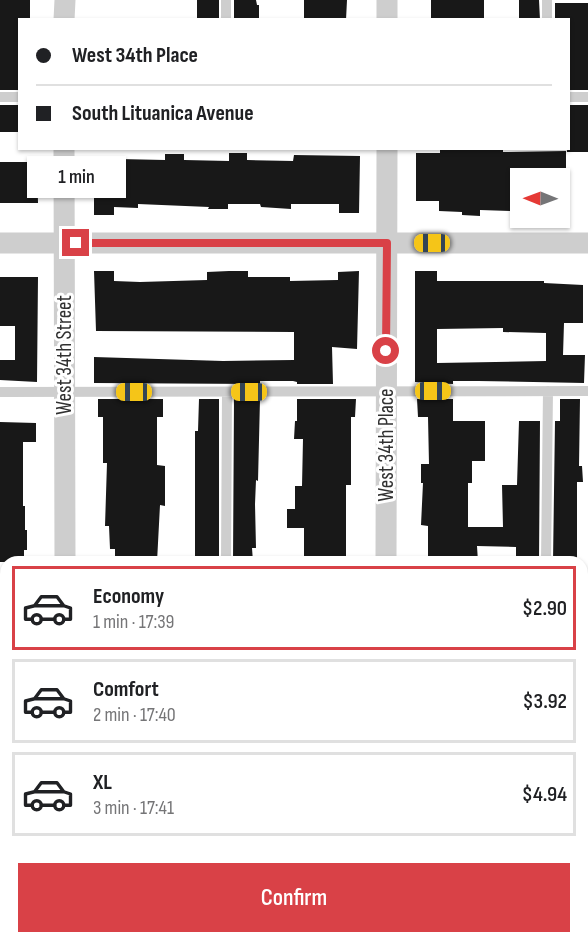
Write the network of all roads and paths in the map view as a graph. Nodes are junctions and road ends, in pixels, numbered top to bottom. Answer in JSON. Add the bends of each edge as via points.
{"nodes":[{"id":1,"x":64,"y":0,"type":"edge"},
{"id":2,"x":226,"y":0,"type":"edge"},
{"id":3,"x":387,"y":0,"type":"edge"},
{"id":4,"x":547,"y":0,"type":"edge"},
{"id":5,"x":64,"y":18,"type":"edge"},
{"id":6,"x":226,"y":18,"type":"edge"},
{"id":7,"x":387,"y":18,"type":"edge"},
{"id":8,"x":547,"y":18,"type":"edge"},
{"id":9,"x":0,"y":97,"type":"edge"},
{"id":10,"x":18,"y":97,"type":"edge"},
{"id":11,"x":570,"y":97,"type":"edge"},
{"id":12,"x":588,"y":97,"type":"edge"},
{"id":13,"x":64,"y":150,"type":"edge"},
{"id":14,"x":387,"y":150,"type":"edge"},
{"id":15,"x":0,"y":243,"type":"edge"},
{"id":16,"x":63,"y":243,"type":"junction"},
{"id":17,"x":387,"y":243,"type":"junction"},
{"id":18,"x":588,"y":243,"type":"edge"},
{"id":19,"x":386,"y":391,"type":"junction"},
{"id":20,"x":548,"y":391,"type":"junction"},
{"id":21,"x":588,"y":391,"type":"edge"},
{"id":22,"x":0,"y":392,"type":"edge"},
{"id":23,"x":64,"y":392,"type":"junction"},
{"id":24,"x":226,"y":392,"type":"junction"},
{"id":25,"x":65,"y":556,"type":"edge"},
{"id":26,"x":226,"y":556,"type":"edge"},
{"id":27,"x":386,"y":556,"type":"edge"},
{"id":28,"x":546,"y":556,"type":"edge"}],
"edges":[{"from":1,"to":5,"type":"street"},
{"from":2,"to":6,"type":"lane"},
{"from":3,"to":7,"type":"street"},
{"from":4,"to":8,"type":"lane"},
{"from":9,"to":10,"type":"lane"},
{"from":11,"to":12,"type":"lane"},
{"from":13,"to":16,"type":"street","name":"West 34th Street"},
{"from":14,"to":17,"type":"street","name":"West 34th Place"},
{"from":15,"to":16,"type":"street"},
{"from":16,"to":17,"type":"street"},
{"from":16,"to":23,"type":"street","name":"West 34th Street"},
{"from":17,"to":18,"type":"street"},
{"from":17,"to":19,"type":"street","name":"West 34th Place"},
{"from":19,"to":20,"type":"lane"},
{"from":19,"to":24,"type":"lane"},
{"from":19,"to":27,"type":"street","name":"West 34th Place"},
{"from":20,"to":21,"type":"lane"},
{"from":20,"to":28,"type":"lane"},
{"from":22,"to":23,"type":"lane"},
{"from":23,"to":24,"type":"lane"},
{"from":23,"to":25,"type":"street","name":"West 34th Street"},
{"from":24,"to":26,"type":"lane"}]}
